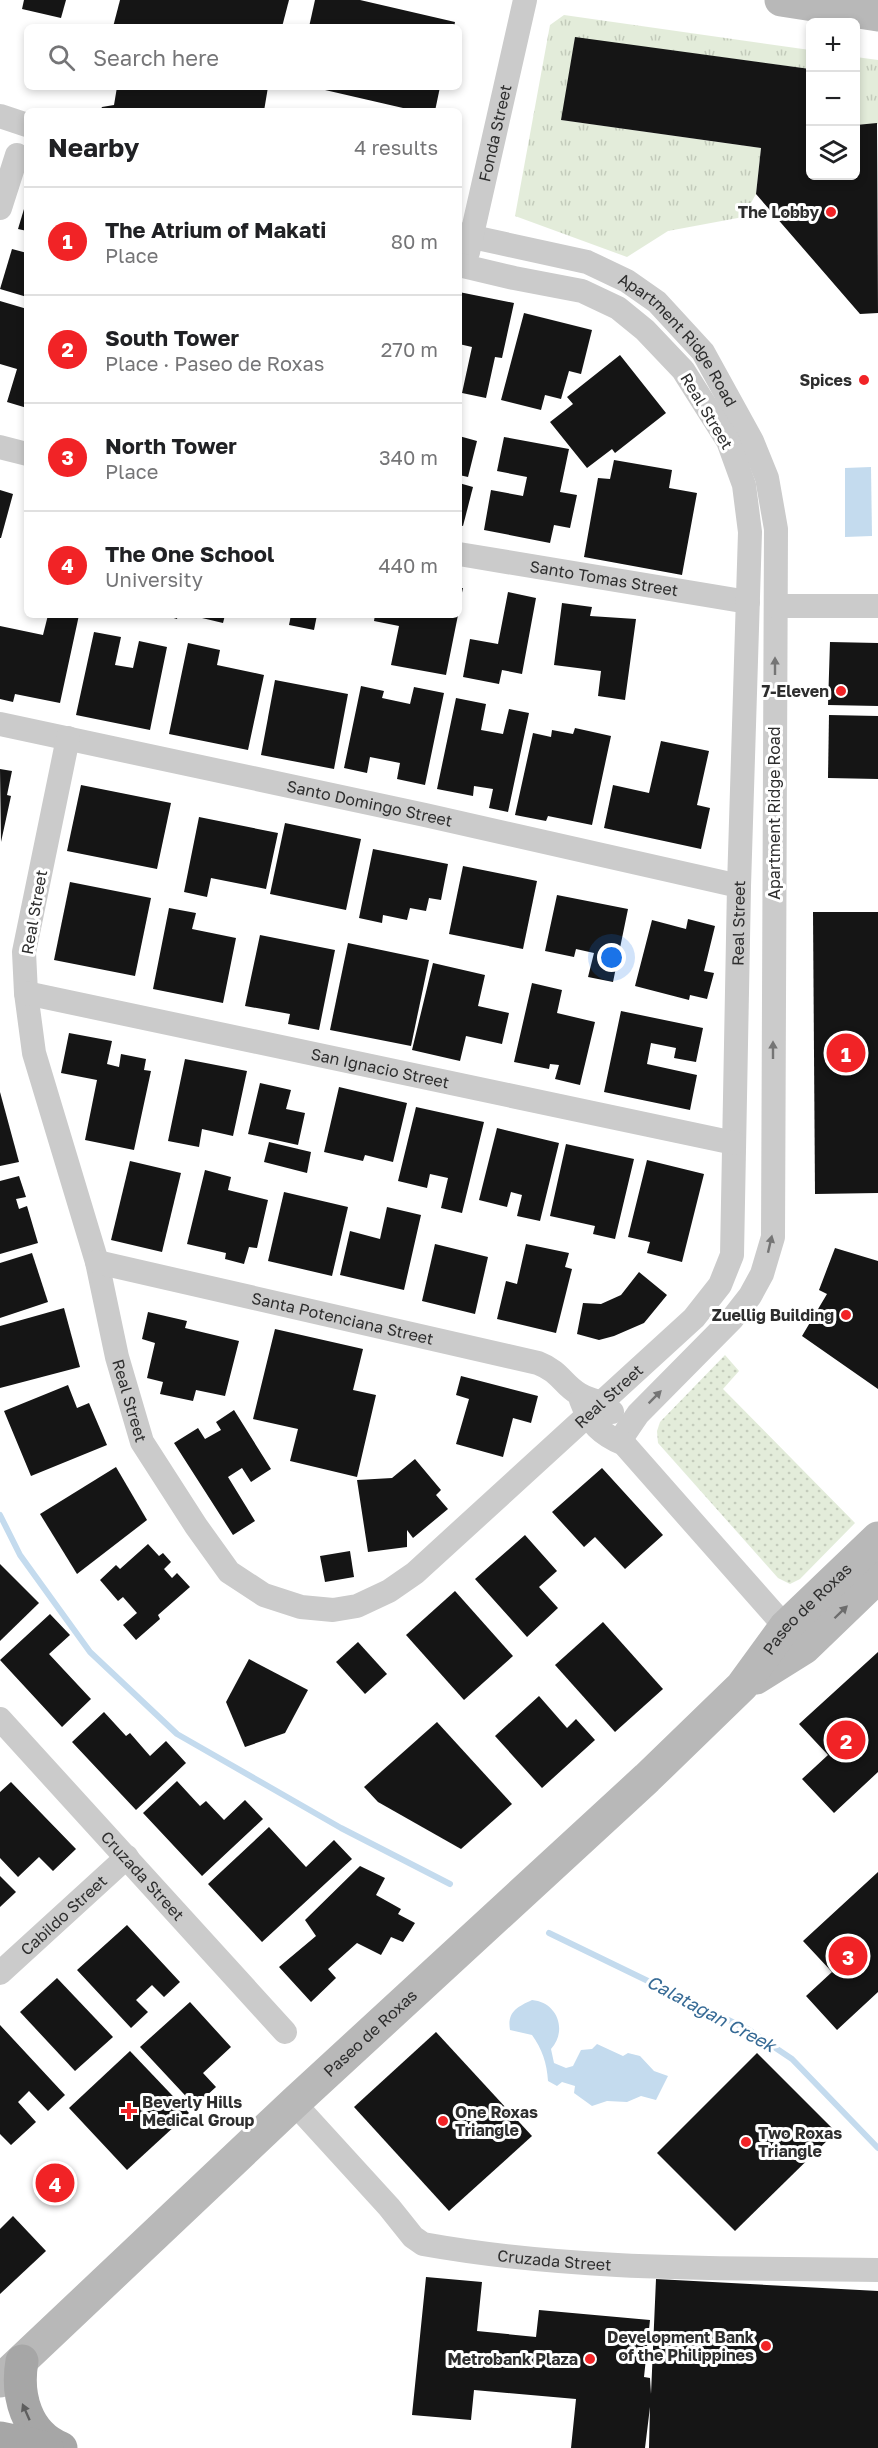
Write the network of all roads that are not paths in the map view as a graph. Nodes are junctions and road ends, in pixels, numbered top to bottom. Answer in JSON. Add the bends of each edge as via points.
{"nodes":[{"id":1,"x":525,"y":0,"type":"edge"},
{"id":2,"x":782,"y":0,"type":"edge"},
{"id":3,"x":878,"y":15,"type":"edge"},
{"id":4,"x":0,"y":116,"type":"edge"},
{"id":5,"x":24,"y":124,"type":"edge"},
{"id":6,"x":14,"y":154,"type":"edge"},
{"id":7,"x":0,"y":208,"type":"edge"},
{"id":8,"x":465,"y":236,"type":"edge"},
{"id":9,"x":462,"y":265,"type":"edge"},
{"id":10,"x":0,"y":447,"type":"edge"},
{"id":11,"x":24,"y":453,"type":"edge"},
{"id":12,"x":462,"y":554,"type":"edge"},
{"id":13,"x":748,"y":602,"type":"junction"},
{"id":14,"x":776,"y":606,"type":"junction"},
{"id":15,"x":878,"y":606,"type":"edge"},
{"id":16,"x":0,"y":724,"type":"edge"},
{"id":17,"x":68,"y":738,"type":"junction"},
{"id":18,"x":739,"y":886,"type":"junction"},
{"id":19,"x":26,"y":993,"type":"junction"},
{"id":20,"x":734,"y":1143,"type":"junction"},
{"id":21,"x":97,"y":1262,"type":"junction"},
{"id":22,"x":589,"y":1404,"type":"junction"},
{"id":23,"x":626,"y":1436,"type":"junction"},
{"id":24,"x":878,"y":1538,"type":"edge"},
{"id":25,"x":878,"y":1577,"type":"edge"},
{"id":26,"x":794,"y":1637,"type":"junction"},
{"id":27,"x":0,"y":1719,"type":"edge"},
{"id":28,"x":127,"y":1857,"type":"junction"},
{"id":29,"x":0,"y":1973,"type":"edge"},
{"id":30,"x":285,"y":2032,"type":"dead end"},
{"id":31,"x":294,"y":2103,"type":"junction"},
{"id":32,"x":878,"y":2270,"type":"edge"},
{"id":33,"x":11,"y":2371,"type":"edge"},
{"id":34,"x":0,"y":2438,"type":"edge"},
{"id":35,"x":47,"y":2448,"type":"edge"},
{"id":36,"x":61,"y":2448,"type":"edge"}],
"edges":[{"from":1,"to":8,"type":"street","name":"Fonda Street"},
{"from":2,"to":3,"type":"main road"},
{"from":4,"to":5,"type":"street"},
{"from":6,"to":7,"type":"street"},
{"from":8,"to":9,"type":"street","name":"Fonda Street"},
{"from":8,"to":14,"type":"street","name":"Apartment Ridge Road","via":[[587,262],[627,281],[657,302],[703,352],[752,441],[767,478],[776,529]]},
{"from":9,"to":13,"type":"street","name":"Real Street","via":[[582,291],[618,308],[683,370],[728,441],[744,485],[750,532]]},
{"from":10,"to":11,"type":"street"},
{"from":12,"to":13,"type":"street","name":"Santo Tomas Street"},
{"from":13,"to":18,"type":"street","name":"Real Street"},
{"from":14,"to":15,"type":"street"},
{"from":23,"to":14,"type":"street","name":"Apartment Ridge Road","one_way":true,"via":[[638,1414],[750,1296],[762,1274],[773,1237]]},
{"from":16,"to":17,"type":"street","name":"Santo Domingo Street"},
{"from":17,"to":18,"type":"street","name":"Santo Domingo Street"},
{"from":17,"to":19,"type":"street","name":"Real Street","via":[[24,952]]},
{"from":18,"to":20,"type":"street","name":"Real Street"},
{"from":19,"to":20,"type":"street","name":"San Ignacio Street"},
{"from":19,"to":21,"type":"street","name":"Real Street","via":[[34,1053]]},
{"from":20,"to":22,"type":"street","name":"Real Street","via":[[732,1255],[720,1285],[694,1318]]},
{"from":21,"to":22,"type":"street","name":"Santa Potenciana Street","via":[[538,1363],[553,1369]]},
{"from":21,"to":22,"type":"street","name":"Real Street","via":[[120,1367],[142,1442],[229,1572],[264,1595],[301,1607],[333,1610],[357,1606],[389,1591]]},
{"from":22,"to":23,"type":"street","name":"Santa Potenciana Street"},
{"from":23,"to":26,"type":"street","name":"Santa Potenciana Street"},
{"from":24,"to":26,"type":"main road","name":"Paseo de Roxas"},
{"from":26,"to":25,"type":"main road","name":"Paseo de Roxas","one_way":true},
{"from":26,"to":31,"type":"main road","name":"Paseo de Roxas"},
{"from":27,"to":28,"type":"street","name":"Cruzada Street"},
{"from":28,"to":29,"type":"street","name":"Cabildo Street"},
{"from":28,"to":30,"type":"street","name":"Cruzada Street"},
{"from":31,"to":32,"type":"street","name":"Cruzada Street","via":[[412,2237],[423,2244],[523,2260]]},
{"from":31,"to":33,"type":"main road","name":"Paseo de Roxas"},
{"from":36,"to":33,"type":"main road","one_way":true,"via":[[39,2433],[26,2415]]},
{"from":34,"to":35,"type":"main road"}]}
